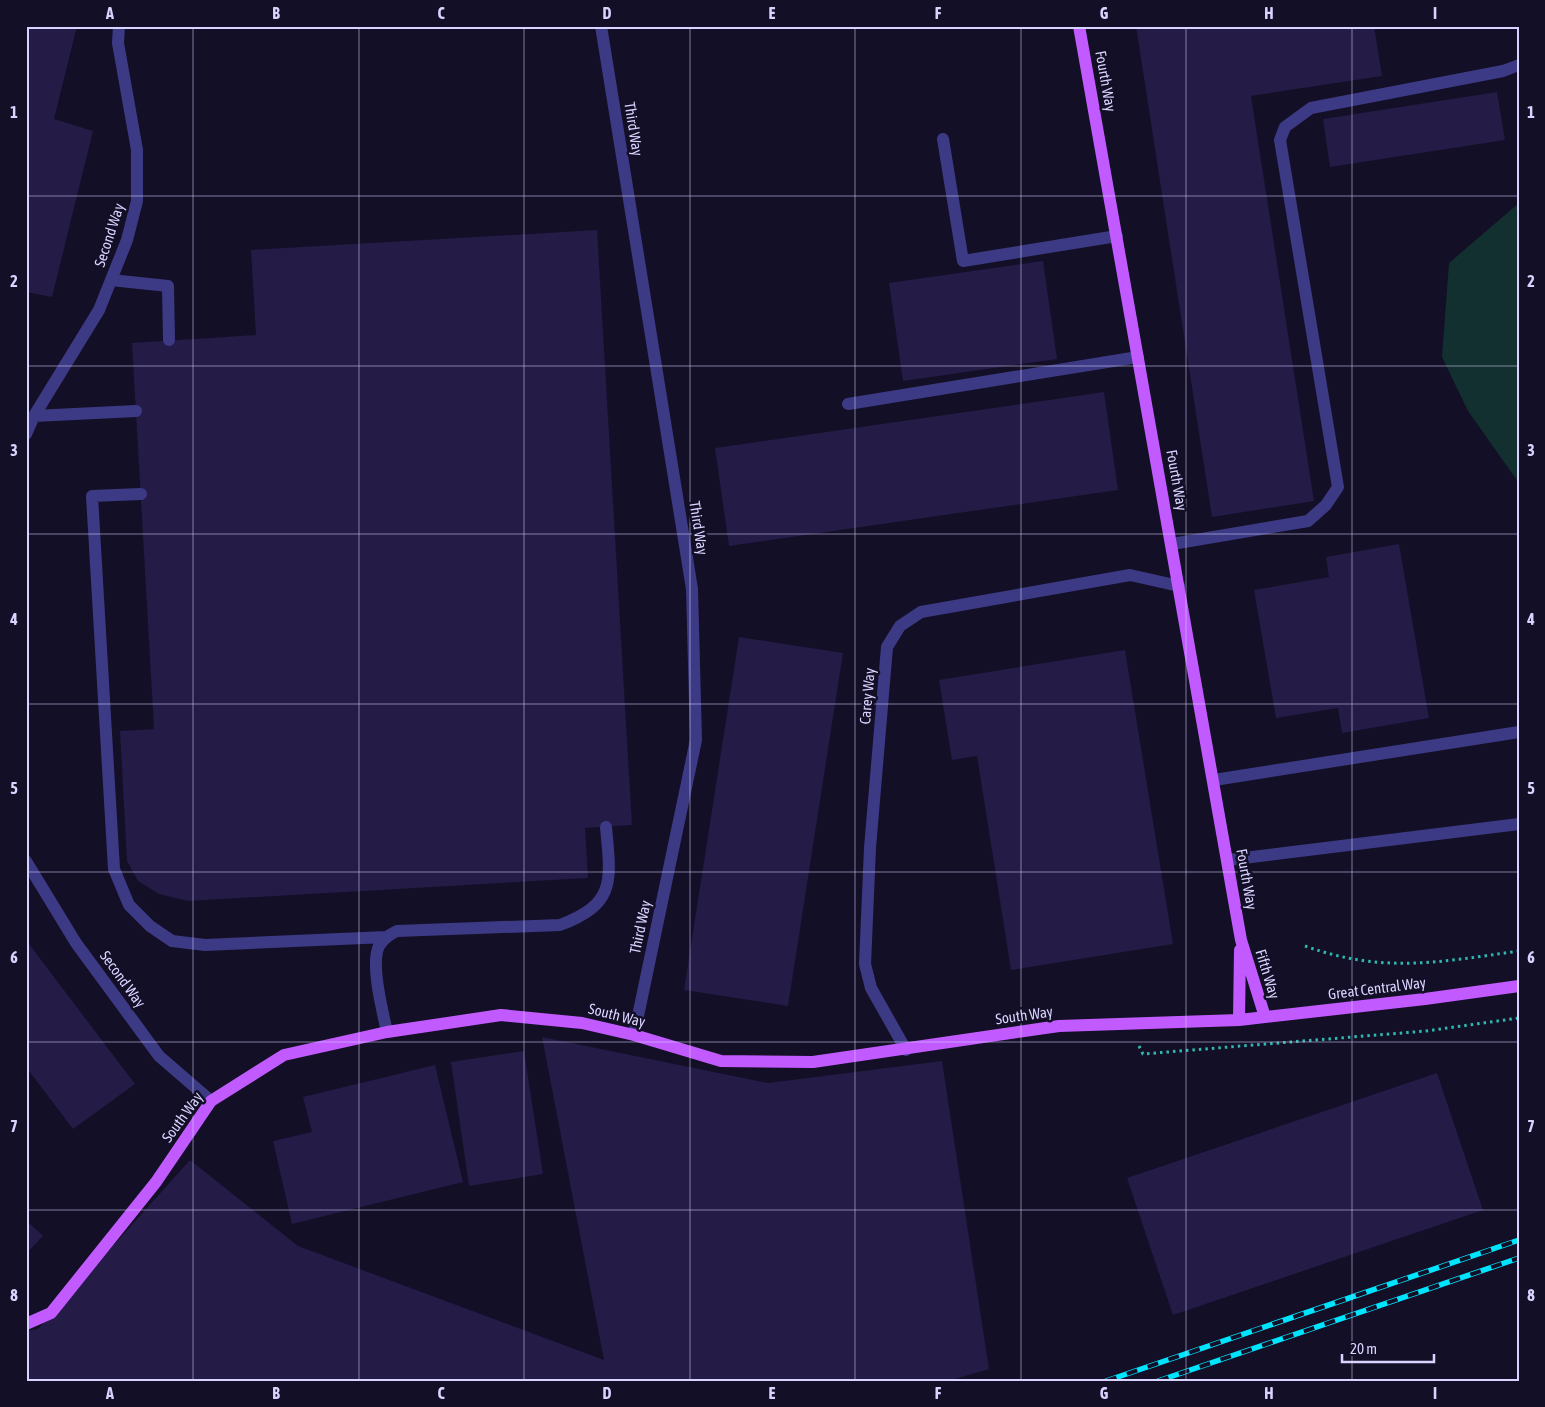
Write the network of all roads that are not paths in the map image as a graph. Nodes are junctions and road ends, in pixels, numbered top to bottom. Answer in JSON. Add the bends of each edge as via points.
{"nodes":[{"id":1,"x":119,"y":26,"type":"edge"},
{"id":2,"x":601,"y":26,"type":"edge"},
{"id":3,"x":1079,"y":26,"type":"edge"},
{"id":4,"x":1519,"y":65,"type":"edge"},
{"id":5,"x":943,"y":139,"type":"dead end"},
{"id":6,"x":1117,"y":236,"type":"junction"},
{"id":7,"x":111,"y":280,"type":"junction"},
{"id":8,"x":169,"y":340,"type":"dead end"},
{"id":9,"x":1138,"y":357,"type":"junction"},
{"id":10,"x":848,"y":404,"type":"dead end"},
{"id":11,"x":136,"y":411,"type":"dead end"},
{"id":12,"x":34,"y":416,"type":"junction"},
{"id":13,"x":26,"y":434,"type":"edge"},
{"id":14,"x":140,"y":494,"type":"dead end"},
{"id":15,"x":1172,"y":544,"type":"junction"},
{"id":16,"x":1179,"y":586,"type":"junction"},
{"id":17,"x":1519,"y":732,"type":"edge"},
{"id":18,"x":1214,"y":780,"type":"junction"},
{"id":19,"x":1519,"y":824,"type":"edge"},
{"id":20,"x":606,"y":827,"type":"dead end"},
{"id":21,"x":1228,"y":860,"type":"junction"},
{"id":22,"x":26,"y":861,"type":"edge"},
{"id":23,"x":386,"y":937,"type":"junction"},
{"id":24,"x":1241,"y":940,"type":"junction"},
{"id":25,"x":1519,"y":986,"type":"edge"},
{"id":26,"x":1264,"y":1017,"type":"junction"},
{"id":27,"x":1239,"y":1020,"type":"junction"},
{"id":28,"x":387,"y":1032,"type":"junction"},
{"id":29,"x":634,"y":1035,"type":"junction"},
{"id":30,"x":906,"y":1050,"type":"junction"},
{"id":31,"x":211,"y":1101,"type":"junction"},
{"id":32,"x":26,"y":1324,"type":"edge"}],
"edges":[{"from":1,"to":7,"type":"street","name":"Second Way","via":[[118,43],[136,150],[138,201]]},
{"from":2,"to":29,"type":"street","name":"Third Way","via":[[692,589],[696,740]]},
{"from":3,"to":6,"type":"main road","name":"Fourth Way"},
{"from":4,"to":15,"type":"street","via":[[1503,71],[1311,108],[1284,127],[1280,140],[1338,487],[1326,505],[1308,522]]},
{"from":5,"to":6,"type":"street","via":[[963,261]]},
{"from":6,"to":9,"type":"main road","name":"Fourth Way"},
{"from":7,"to":8,"type":"street","via":[[168,286]]},
{"from":7,"to":12,"type":"street","name":"Second Way","via":[[99,310]]},
{"from":9,"to":10,"type":"street"},
{"from":9,"to":15,"type":"main road","name":"Fourth Way"},
{"from":11,"to":12,"type":"street"},
{"from":12,"to":13,"type":"street","name":"Second Way"},
{"from":14,"to":23,"type":"street","via":[[92,496],[114,869],[129,905],[150,926],[172,941],[205,944]]},
{"from":15,"to":16,"type":"main road","name":"Fourth Way"},
{"from":16,"to":18,"type":"main road","name":"Fourth Way"},
{"from":16,"to":30,"type":"street","name":"Carey Way","via":[[1130,575],[921,612],[900,626],[887,647],[870,848],[865,964],[871,988]]},
{"from":17,"to":18,"type":"street"},
{"from":18,"to":21,"type":"main road","name":"Fourth Way"},
{"from":19,"to":21,"type":"street"},
{"from":20,"to":23,"type":"street","via":[[607,887],[599,903],[581,917],[560,925],[397,931]]},
{"from":21,"to":24,"type":"main road","name":"Fourth Way"},
{"from":22,"to":31,"type":"street","name":"Second Way","via":[[76,943],[159,1056]]},
{"from":23,"to":28,"type":"street","via":[[378,948],[377,967],[379,999]]},
{"from":24,"to":26,"type":"main road","name":"Fifth Way"},
{"from":24,"to":27,"type":"main road"},
{"from":25,"to":26,"type":"main road","name":"Great Central Way"},
{"from":26,"to":27,"type":"main road","name":"Great Central Way"},
{"from":27,"to":30,"type":"main road","name":"South Way","via":[[1059,1026]]},
{"from":28,"to":29,"type":"main road","name":"South Way","via":[[501,1014],[582,1023]]},
{"from":28,"to":31,"type":"main road","name":"South Way","via":[[284,1055]]},
{"from":29,"to":30,"type":"main road","name":"South Way","via":[[721,1061],[813,1062]]},
{"from":31,"to":32,"type":"main road","name":"South Way","via":[[156,1182],[51,1313]]}]}
